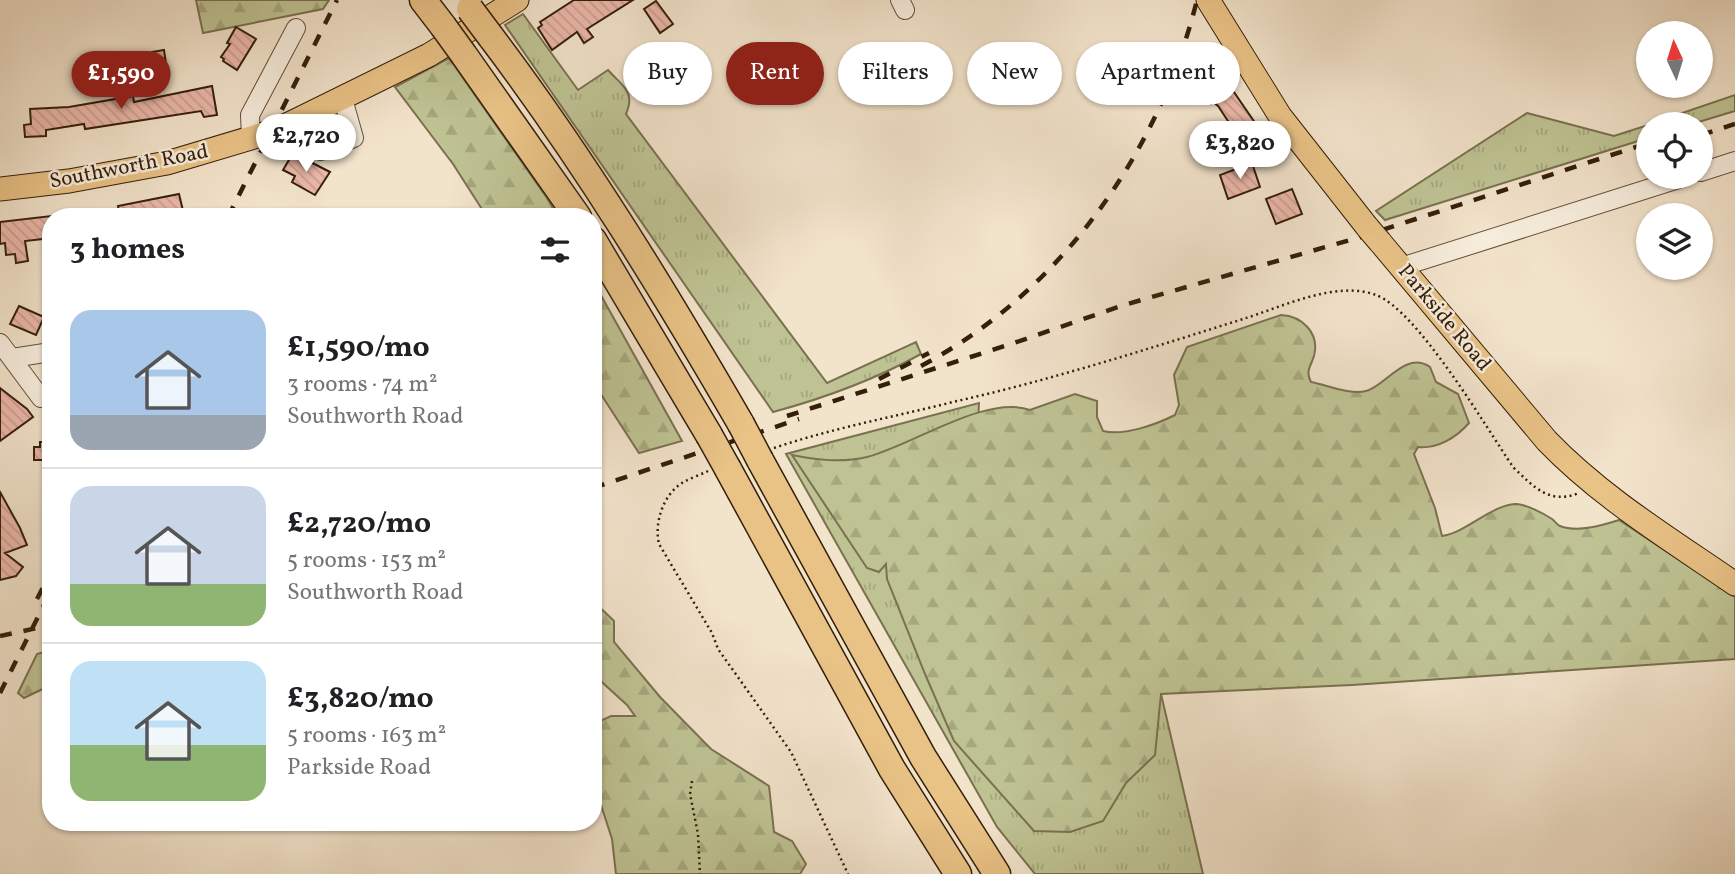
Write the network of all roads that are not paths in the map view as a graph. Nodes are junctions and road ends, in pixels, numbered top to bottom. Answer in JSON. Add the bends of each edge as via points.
{"nodes":[{"id":1,"x":423,"y":0,"type":"edge"},
{"id":2,"x":517,"y":0,"type":"edge"},
{"id":3,"x":1208,"y":0,"type":"edge"},
{"id":4,"x":467,"y":4,"type":"edge"},
{"id":5,"x":296,"y":28,"type":"dead end"},
{"id":6,"x":343,"y":99,"type":"junction"},
{"id":7,"x":291,"y":123,"type":"junction"},
{"id":8,"x":258,"y":136,"type":"junction"},
{"id":9,"x":1735,"y":161,"type":"edge"},
{"id":10,"x":1713,"y":168,"type":"edge"},
{"id":11,"x":0,"y":189,"type":"edge"},
{"id":12,"x":1647,"y":189,"type":"edge"},
{"id":13,"x":572,"y":208,"type":"edge"},
{"id":14,"x":602,"y":255,"type":"edge"},
{"id":15,"x":1401,"y":267,"type":"junction"},
{"id":16,"x":0,"y":342,"type":"edge"},
{"id":17,"x":42,"y":353,"type":"edge"},
{"id":18,"x":12,"y":358,"type":"junction"},
{"id":19,"x":41,"y":398,"type":"dead end"},
{"id":20,"x":1735,"y":584,"type":"edge"},
{"id":21,"x":958,"y":874,"type":"edge"},
{"id":22,"x":997,"y":874,"type":"edge"}],
"edges":[{"from":1,"to":13,"type":"highway","bridge":true},
{"from":2,"to":6,"type":"main road","name":"Southworth Road","via":[[429,55]]},
{"from":3,"to":15,"type":"main road","name":"Parkside Road","via":[[1280,116]]},
{"from":4,"to":22,"type":"highway","bridge":true,"via":[[627,232],[763,455],[923,757]]},
{"from":5,"to":8,"type":"street","via":[[250,115]]},
{"from":6,"to":7,"type":"main road","name":"Southworth Road"},
{"from":6,"to":7,"type":"street","via":[[354,138],[321,151],[302,139]]},
{"from":7,"to":8,"type":"main road","name":"Southworth Road","bridge":true},
{"from":8,"to":11,"type":"main road","name":"Southworth Road","via":[[154,166]]},
{"from":9,"to":10,"type":"street"},
{"from":12,"to":15,"type":"street"},
{"from":14,"to":21,"type":"highway","bridge":true,"via":[[709,435],[718,470]]},
{"from":15,"to":20,"type":"main road","name":"Parkside Road","via":[[1547,441],[1590,482]]},
{"from":16,"to":18,"type":"street"},
{"from":17,"to":18,"type":"street"},
{"from":18,"to":19,"type":"street"}]}
